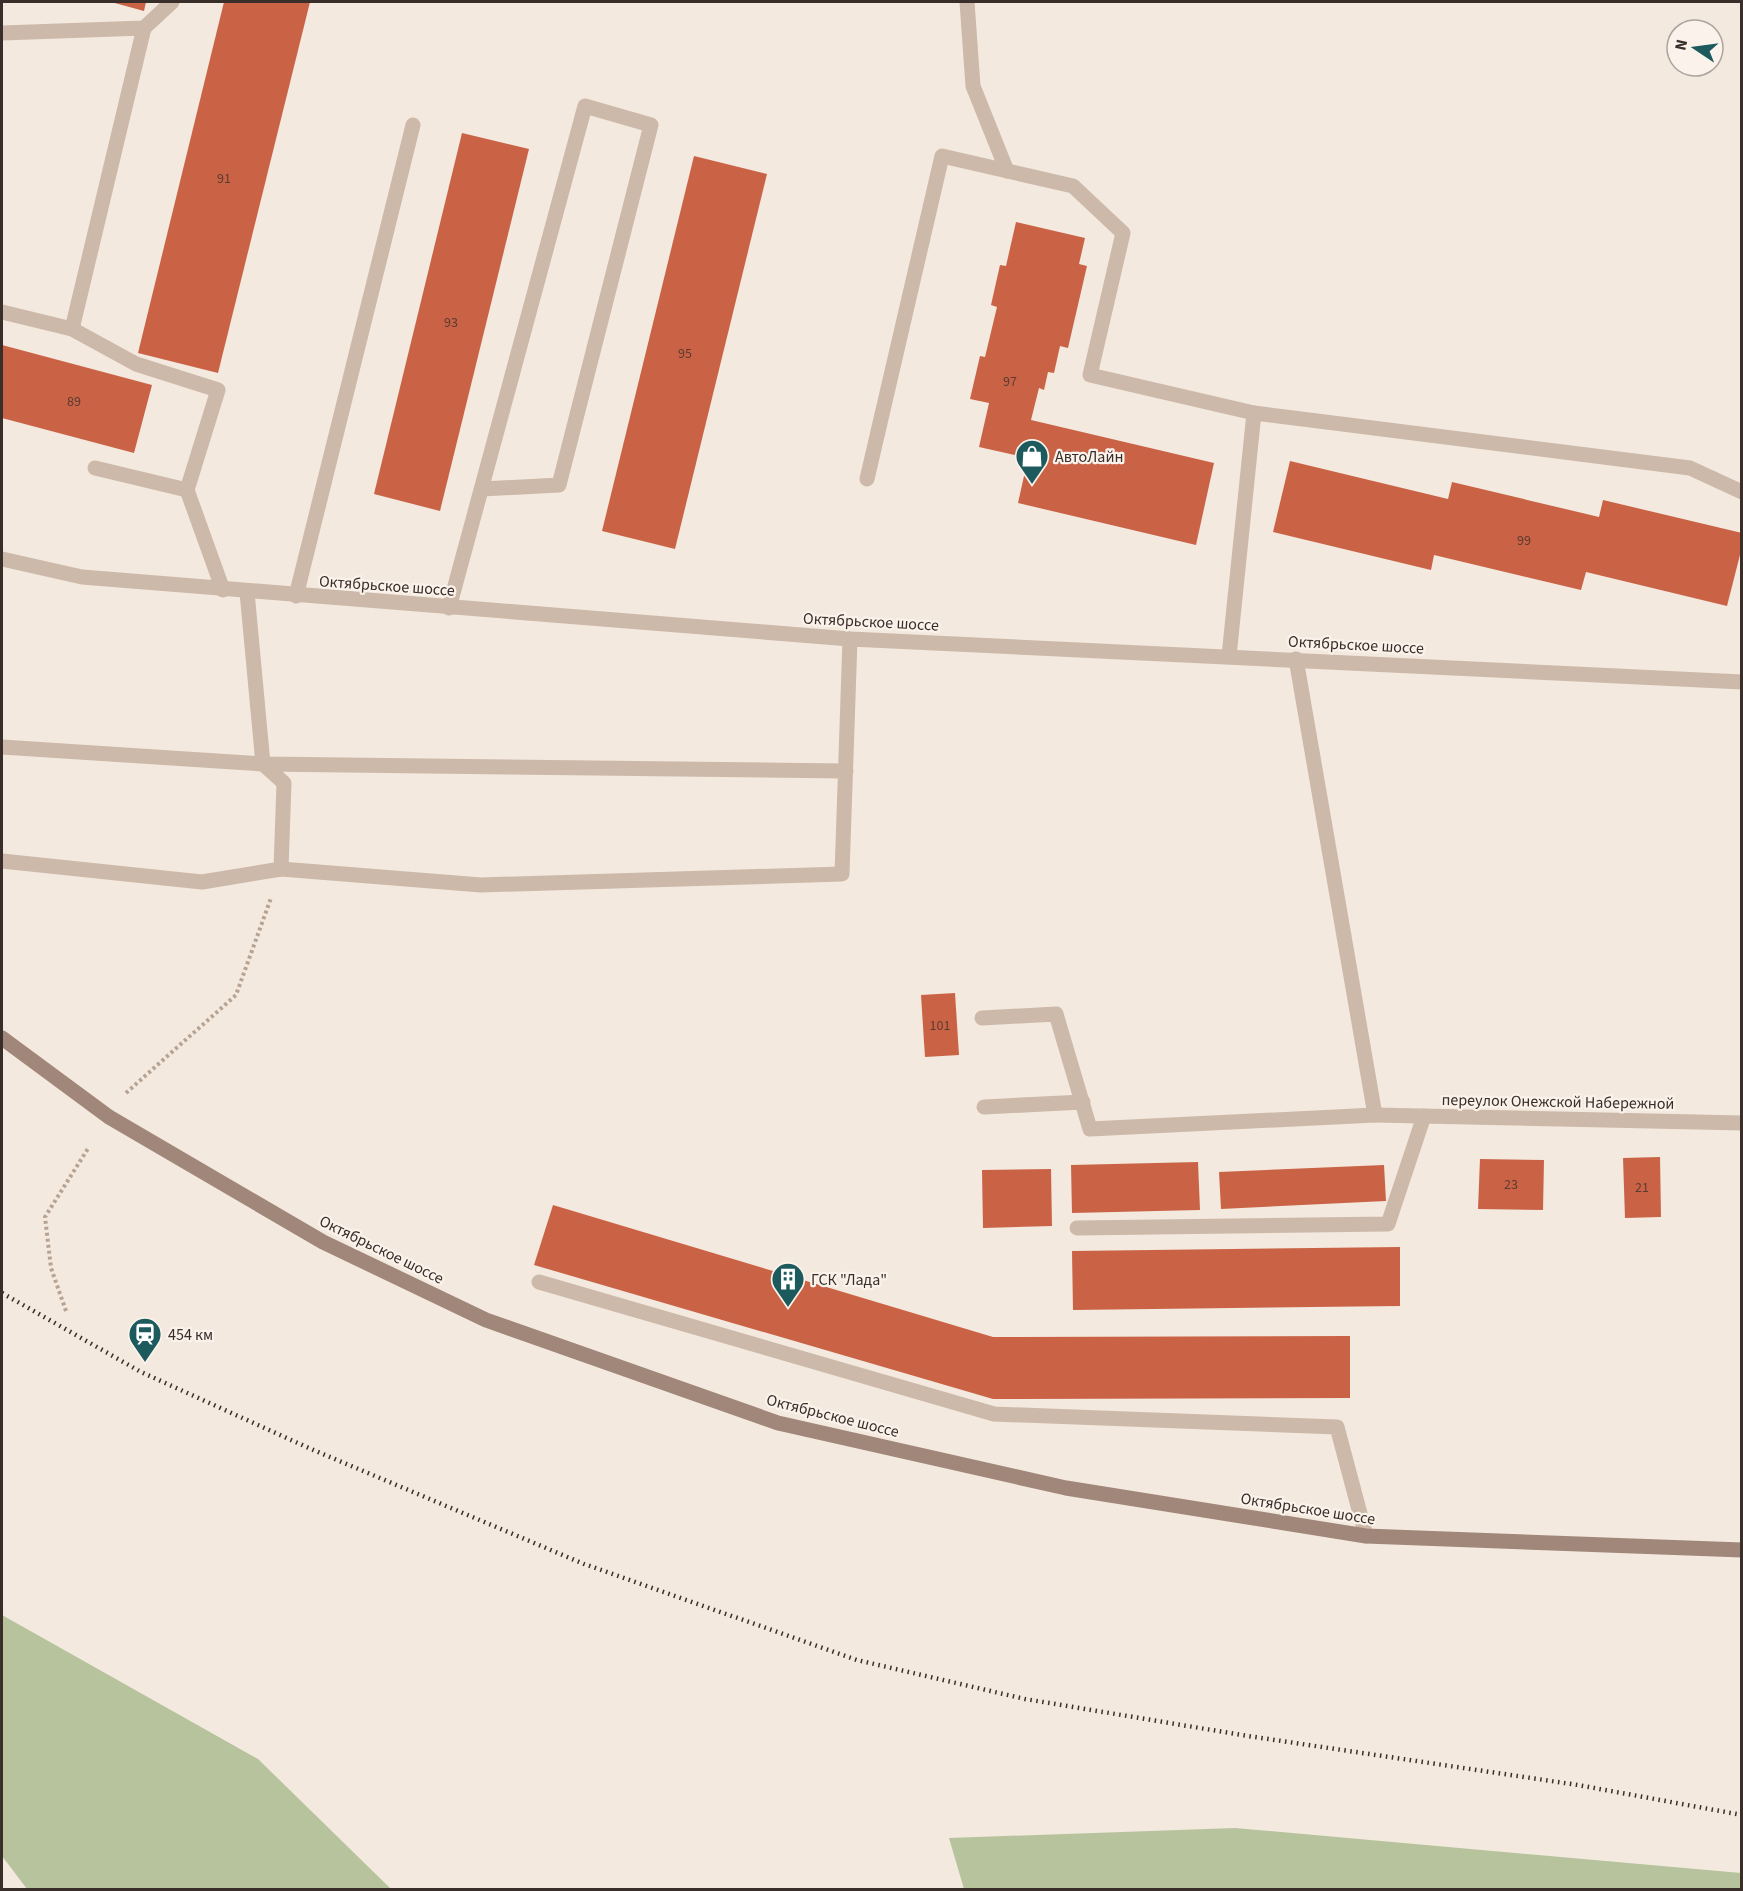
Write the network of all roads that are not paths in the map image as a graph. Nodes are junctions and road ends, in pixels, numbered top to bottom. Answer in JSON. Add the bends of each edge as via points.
{"nodes":[{"id":1,"x":172,"y":2,"type":"edge"},
{"id":2,"x":967,"y":2,"type":"edge"},
{"id":3,"x":144,"y":28,"type":"junction"},
{"id":4,"x":2,"y":33,"type":"edge"},
{"id":5,"x":413,"y":124,"type":"dead end"},
{"id":6,"x":1007,"y":171,"type":"junction"},
{"id":7,"x":2,"y":312,"type":"edge"},
{"id":8,"x":72,"y":330,"type":"junction"},
{"id":9,"x":1254,"y":413,"type":"junction"},
{"id":10,"x":95,"y":468,"type":"dead end"},
{"id":11,"x":867,"y":479,"type":"dead end"},
{"id":12,"x":188,"y":489,"type":"junction"},
{"id":13,"x":482,"y":489,"type":"junction"},
{"id":14,"x":1742,"y":492,"type":"edge"},
{"id":15,"x":2,"y":559,"type":"edge"},
{"id":16,"x":223,"y":590,"type":"junction"},
{"id":17,"x":247,"y":592,"type":"junction"},
{"id":18,"x":296,"y":596,"type":"junction"},
{"id":19,"x":449,"y":608,"type":"junction"},
{"id":20,"x":850,"y":639,"type":"junction"},
{"id":21,"x":1229,"y":656,"type":"junction"},
{"id":22,"x":1296,"y":658,"type":"junction"},
{"id":23,"x":1742,"y":682,"type":"edge"},
{"id":24,"x":2,"y":747,"type":"edge"},
{"id":25,"x":263,"y":764,"type":"junction"},
{"id":26,"x":846,"y":771,"type":"junction"},
{"id":27,"x":2,"y":861,"type":"edge"},
{"id":28,"x":281,"y":869,"type":"junction"},
{"id":29,"x":982,"y":1018,"type":"dead end"},
{"id":30,"x":2,"y":1038,"type":"edge"},
{"id":31,"x":1083,"y":1102,"type":"junction"},
{"id":32,"x":984,"y":1107,"type":"dead end"},
{"id":33,"x":1375,"y":1115,"type":"junction"},
{"id":34,"x":1424,"y":1116,"type":"junction"},
{"id":35,"x":1742,"y":1122,"type":"edge"},
{"id":36,"x":1077,"y":1228,"type":"dead end"},
{"id":37,"x":539,"y":1282,"type":"dead end"},
{"id":38,"x":1366,"y":1536,"type":"junction"},
{"id":39,"x":1742,"y":1550,"type":"edge"}],
"edges":[{"from":1,"to":3,"type":"street"},
{"from":2,"to":6,"type":"street","via":[[973,86]]},
{"from":3,"to":4,"type":"street"},
{"from":3,"to":8,"type":"street"},
{"from":5,"to":18,"type":"street"},
{"from":6,"to":9,"type":"street","via":[[1073,186],[1123,233],[1090,375]]},
{"from":6,"to":11,"type":"street","via":[[942,156]]},
{"from":7,"to":8,"type":"street"},
{"from":8,"to":12,"type":"street","via":[[136,364],[218,390]]},
{"from":9,"to":14,"type":"street","via":[[1690,468]]},
{"from":9,"to":21,"type":"street"},
{"from":10,"to":12,"type":"street"},
{"from":12,"to":16,"type":"street"},
{"from":13,"to":13,"type":"street","via":[[585,106],[651,125],[559,485]]},
{"from":13,"to":19,"type":"street"},
{"from":15,"to":16,"type":"street","name":"Октябрьское шоссе","via":[[82,577]]},
{"from":16,"to":17,"type":"street","name":"Октябрьское шоссе"},
{"from":17,"to":18,"type":"street","name":"Октябрьское шоссе"},
{"from":17,"to":25,"type":"street"},
{"from":18,"to":19,"type":"street","name":"Октябрьское шоссе"},
{"from":19,"to":20,"type":"street","name":"Октябрьское шоссе"},
{"from":20,"to":21,"type":"street","name":"Октябрьское шоссе"},
{"from":20,"to":26,"type":"street"},
{"from":21,"to":22,"type":"street","name":"Октябрьское шоссе"},
{"from":22,"to":23,"type":"street","name":"Октябрьское шоссе"},
{"from":22,"to":33,"type":"street"},
{"from":24,"to":25,"type":"street"},
{"from":25,"to":26,"type":"street"},
{"from":25,"to":28,"type":"street","via":[[284,783]]},
{"from":26,"to":28,"type":"street","via":[[842,874],[480,885]]},
{"from":27,"to":28,"type":"street","via":[[202,882]]},
{"from":29,"to":31,"type":"street","via":[[1056,1014]]},
{"from":30,"to":38,"type":"main road","name":"Октябрьское шоссе","via":[[109,1117],[323,1242],[486,1320],[778,1423],[1066,1488]]},
{"from":31,"to":32,"type":"street"},
{"from":31,"to":33,"type":"street","name":"переулок Онежской Набережной","via":[[1090,1129]]},
{"from":33,"to":34,"type":"street","name":"переулок Онежской Набережной"},
{"from":34,"to":35,"type":"street","name":"переулок Онежской Набережной"},
{"from":34,"to":36,"type":"street","via":[[1388,1224]]},
{"from":37,"to":38,"type":"street","via":[[994,1414],[1337,1427]]},
{"from":38,"to":39,"type":"main road","name":"Октябрьское шоссе"}]}
